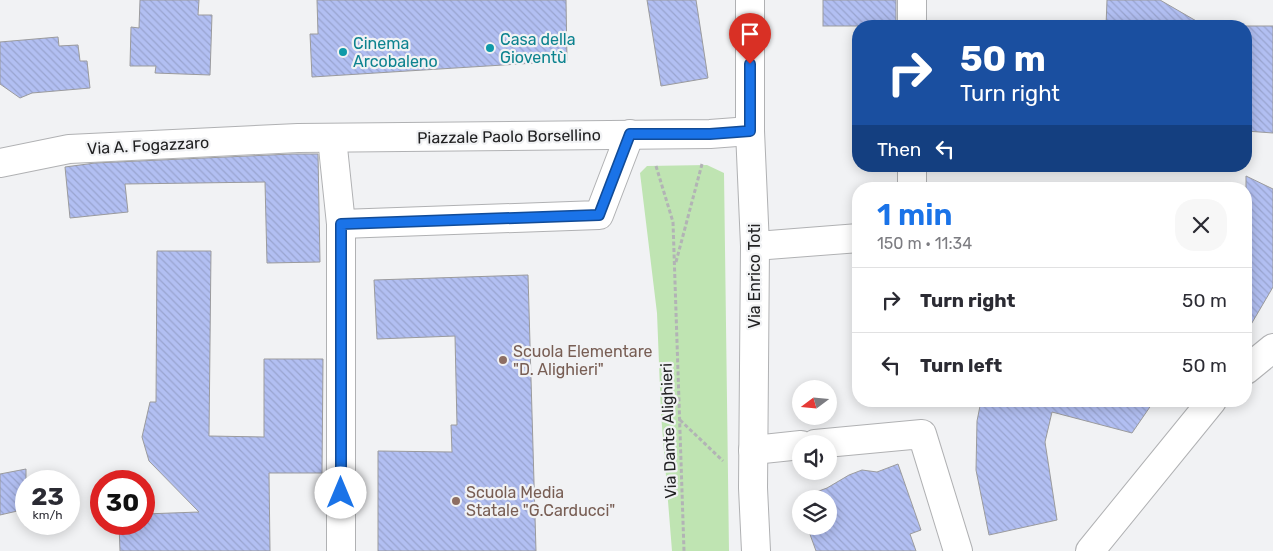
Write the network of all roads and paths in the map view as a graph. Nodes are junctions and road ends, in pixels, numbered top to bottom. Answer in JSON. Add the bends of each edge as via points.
{"nodes":[{"id":1,"x":750,"y":0,"type":"edge"},
{"id":2,"x":912,"y":0,"type":"edge"},
{"id":3,"x":912,"y":20,"type":"edge"},
{"id":4,"x":750,"y":131,"type":"junction"},
{"id":5,"x":638,"y":134,"type":"junction"},
{"id":6,"x":710,"y":134,"type":"junction"},
{"id":7,"x":298,"y":138,"type":"joint"},
{"id":8,"x":332,"y":138,"type":"junction"},
{"id":9,"x":0,"y":163,"type":"edge"},
{"id":10,"x":341,"y":224,"type":"junction"},
{"id":11,"x":852,"y":239,"type":"edge"},
{"id":12,"x":755,"y":246,"type":"junction"},
{"id":13,"x":674,"y":267,"type":"junction"},
{"id":14,"x":1273,"y":348,"type":"edge"},
{"id":15,"x":1252,"y":365,"type":"edge"},
{"id":16,"x":1207,"y":407,"type":"edge"},
{"id":17,"x":680,"y":420,"type":"junction"},
{"id":18,"x":837,"y":442,"type":"edge"},
{"id":19,"x":792,"y":446,"type":"edge"},
{"id":20,"x":753,"y":450,"type":"junction"},
{"id":21,"x":753,"y":488,"type":"junction"},
{"id":22,"x":341,"y":551,"type":"edge"},
{"id":23,"x":684,"y":551,"type":"edge"},
{"id":24,"x":756,"y":551,"type":"edge"},
{"id":25,"x":958,"y":551,"type":"edge"},
{"id":26,"x":1090,"y":551,"type":"edge"}],
"edges":[{"from":1,"to":4,"type":"street","name":"Via Enrico Toti"},
{"from":2,"to":3,"type":"street"},
{"from":4,"to":6,"type":"street","name":"Piazzale Paolo Borsellino"},
{"from":4,"to":12,"type":"street","name":"Via Enrico Toti"},
{"from":5,"to":6,"type":"street","name":"Piazzale Paolo Borsellino"},
{"from":5,"to":8,"type":"street","name":"Piazzale Paolo Borsellino"},
{"from":5,"to":10,"type":"street","via":[[599,215]]},
{"from":5,"to":13,"type":"path","name":"Via Dante Alighieri","via":[[673,222]]},
{"from":6,"to":13,"type":"path"},
{"from":7,"to":8,"type":"street","name":"Piazzale Paolo Borsellino"},
{"from":7,"to":9,"type":"street","name":"Via A. Fogazzaro","via":[[68,149]]},
{"from":8,"to":10,"type":"street"},
{"from":10,"to":22,"type":"street"},
{"from":11,"to":12,"type":"street"},
{"from":12,"to":20,"type":"street","name":"Via Enrico Toti"},
{"from":13,"to":17,"type":"path","name":"Via Dante Alighieri"},
{"from":14,"to":15,"type":"street"},
{"from":16,"to":26,"type":"street"},
{"from":17,"to":21,"type":"path"},
{"from":17,"to":23,"type":"path","name":"Via Dante Alighieri"},
{"from":18,"to":25,"type":"street","via":[[922,434]]},
{"from":19,"to":20,"type":"street"},
{"from":20,"to":21,"type":"street","name":"Via Enrico Toti"},
{"from":21,"to":24,"type":"street","name":"Via Enrico Toti"}]}
